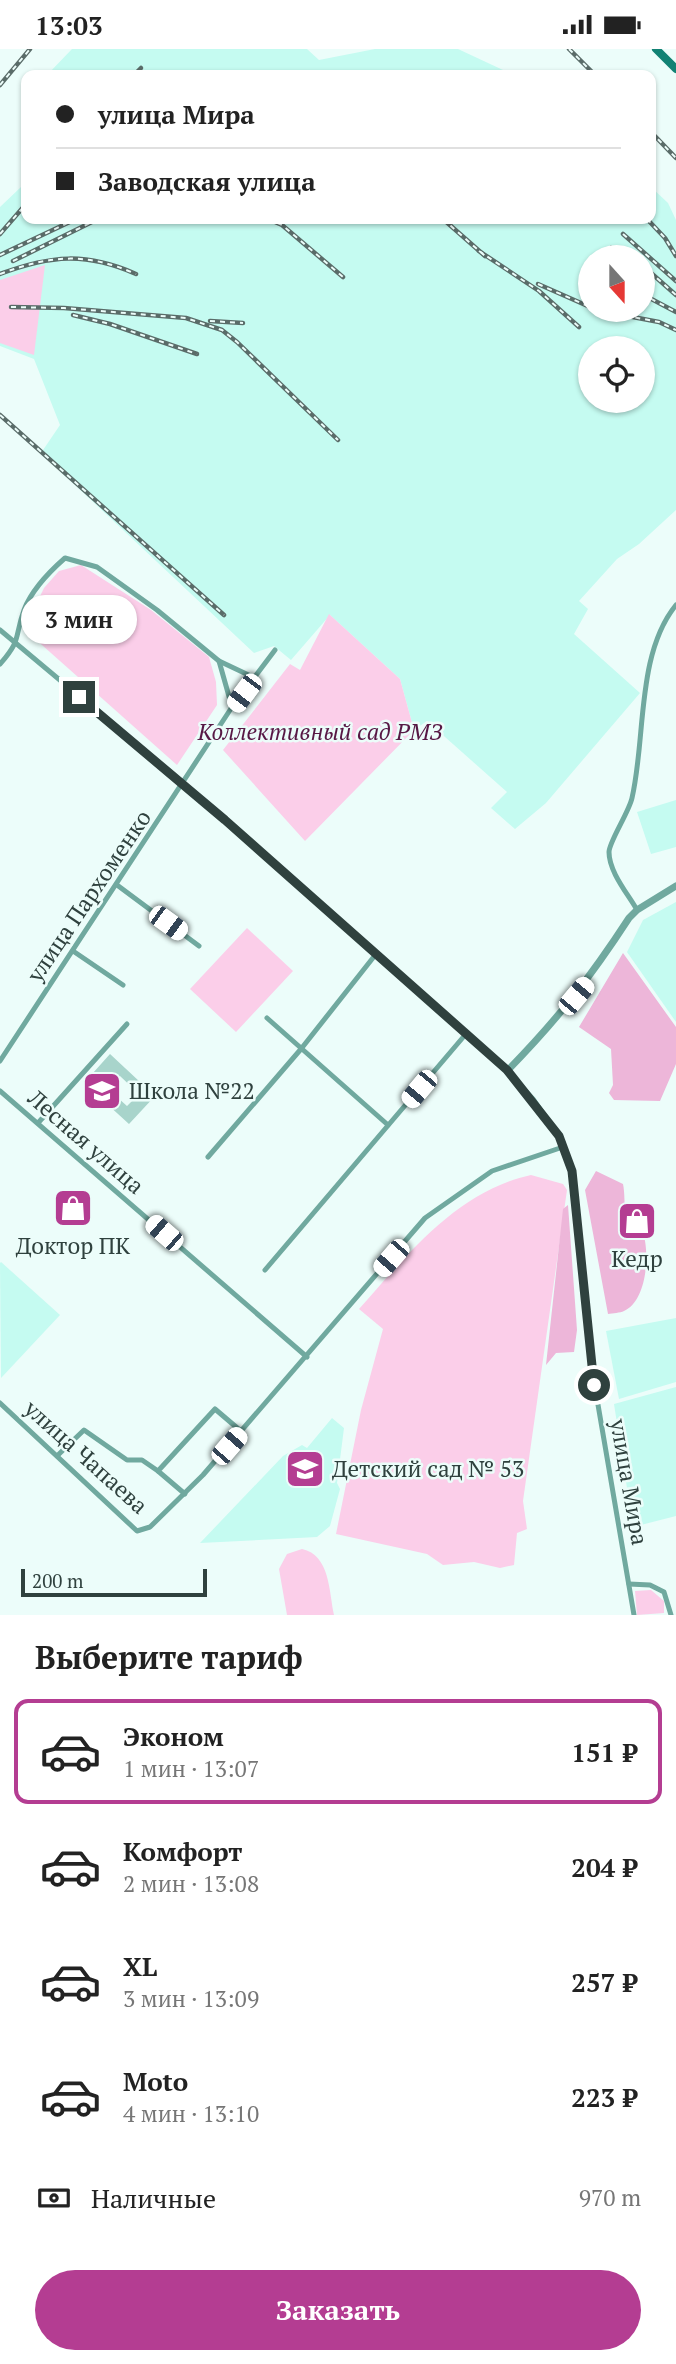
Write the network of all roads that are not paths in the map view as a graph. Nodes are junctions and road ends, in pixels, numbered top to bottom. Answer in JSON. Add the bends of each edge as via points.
{"nodes":[{"id":1,"x":656,"y":49,"type":"edge"},
{"id":2,"x":676,"y":69,"type":"edge"},
{"id":3,"x":676,"y":605,"type":"edge"},
{"id":4,"x":0,"y":630,"type":"edge"},
{"id":5,"x":17,"y":645,"type":"junction"},
{"id":6,"x":275,"y":650,"type":"dead end"},
{"id":7,"x":219,"y":661,"type":"junction"},
{"id":8,"x":0,"y":664,"type":"edge"},
{"id":9,"x":255,"y":678,"type":"junction"},
{"id":10,"x":233,"y":707,"type":"junction"},
{"id":11,"x":184,"y":785,"type":"junction"},
{"id":12,"x":117,"y":885,"type":"junction"},
{"id":13,"x":676,"y":886,"type":"edge"},
{"id":14,"x":637,"y":910,"type":"junction"},
{"id":15,"x":199,"y":946,"type":"dead end"},
{"id":16,"x":73,"y":951,"type":"junction"},
{"id":17,"x":376,"y":954,"type":"junction"},
{"id":18,"x":123,"y":985,"type":"dead end"},
{"id":19,"x":267,"y":1018,"type":"dead end"},
{"id":20,"x":127,"y":1024,"type":"dead end"},
{"id":21,"x":465,"y":1035,"type":"junction"},
{"id":22,"x":301,"y":1049,"type":"junction"},
{"id":23,"x":0,"y":1061,"type":"edge"},
{"id":24,"x":507,"y":1070,"type":"junction"},
{"id":25,"x":0,"y":1091,"type":"edge"},
{"id":26,"x":38,"y":1123,"type":"junction"},
{"id":27,"x":388,"y":1125,"type":"junction"},
{"id":28,"x":563,"y":1147,"type":"junction"},
{"id":29,"x":208,"y":1157,"type":"dead end"},
{"id":30,"x":265,"y":1270,"type":"dead end"},
{"id":31,"x":307,"y":1357,"type":"junction"},
{"id":32,"x":0,"y":1403,"type":"edge"},
{"id":33,"x":242,"y":1432,"type":"junction"},
{"id":34,"x":58,"y":1455,"type":"junction"},
{"id":35,"x":158,"y":1471,"type":"junction"},
{"id":36,"x":185,"y":1494,"type":"junction"},
{"id":37,"x":629,"y":1584,"type":"junction"},
{"id":38,"x":634,"y":1615,"type":"edge"},
{"id":39,"x":671,"y":1615,"type":"edge"}],
"edges":[{"from":1,"to":2,"type":"main road"},
{"from":3,"to":14,"type":"street","via":[[658,633],[632,799],[608,850],[613,869]]},
{"from":4,"to":5,"type":"street","name":"улица Мира"},
{"from":5,"to":7,"type":"street","via":[[25,609],[44,576],[65,558],[97,568]]},
{"from":5,"to":8,"type":"street"},
{"from":5,"to":11,"type":"street","name":"улица Мира"},
{"from":6,"to":9,"type":"street","name":"улица Пархоменко"},
{"from":7,"to":9,"type":"street"},
{"from":7,"to":10,"type":"street"},
{"from":9,"to":10,"type":"street","name":"улица Пархоменко"},
{"from":10,"to":11,"type":"street","name":"улица Пархоменко"},
{"from":11,"to":12,"type":"street","name":"улица Пархоменко"},
{"from":11,"to":17,"type":"street","name":"улица Мира"},
{"from":12,"to":15,"type":"street"},
{"from":12,"to":16,"type":"street","name":"улица Пархоменко"},
{"from":13,"to":14,"type":"street"},
{"from":14,"to":24,"type":"street","via":[[550,1028]]},
{"from":16,"to":18,"type":"street"},
{"from":16,"to":23,"type":"street","name":"улица Пархоменко"},
{"from":17,"to":21,"type":"street","name":"улица Мира"},
{"from":17,"to":22,"type":"street"},
{"from":19,"to":22,"type":"street"},
{"from":20,"to":26,"type":"street"},
{"from":21,"to":24,"type":"street","name":"улица Мира"},
{"from":21,"to":27,"type":"street"},
{"from":22,"to":27,"type":"street"},
{"from":22,"to":29,"type":"street"},
{"from":24,"to":28,"type":"street","name":"улица Мира"},
{"from":25,"to":26,"type":"street","name":"Лесная улица"},
{"from":26,"to":31,"type":"street","name":"Лесная улица"},
{"from":27,"to":30,"type":"street"},
{"from":28,"to":31,"type":"street","via":[[492,1171],[425,1218]]},
{"from":28,"to":37,"type":"street","name":"улица Мира","via":[[572,1171],[590,1359]]},
{"from":31,"to":33,"type":"street"},
{"from":32,"to":34,"type":"street","name":"улица Чапаева"},
{"from":33,"to":35,"type":"street","via":[[215,1409]]},
{"from":33,"to":36,"type":"street"},
{"from":34,"to":35,"type":"street","via":[[84,1430],[127,1460],[142,1460]]},
{"from":34,"to":36,"type":"street","name":"улица Чапаева","via":[[137,1531],[150,1527]]},
{"from":35,"to":36,"type":"street"},
{"from":37,"to":38,"type":"street","name":"улица Мира"},
{"from":37,"to":39,"type":"street","via":[[650,1585],[664,1592]]}]}
